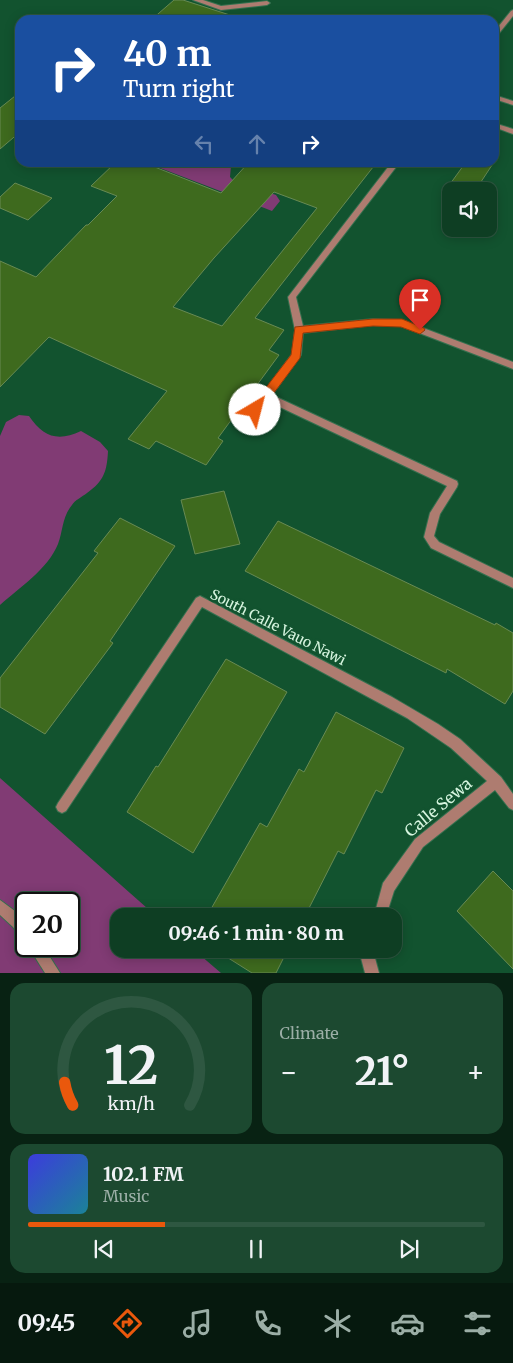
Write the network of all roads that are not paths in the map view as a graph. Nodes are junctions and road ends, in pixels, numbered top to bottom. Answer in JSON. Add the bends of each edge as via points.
{"nodes":[{"id":1,"x":196,"y":0,"type":"edge"},
{"id":2,"x":267,"y":3,"type":"dead end"},
{"id":3,"x":513,"y":12,"type":"edge"},
{"id":4,"x":499,"y":30,"type":"edge"},
{"id":5,"x":499,"y":99,"type":"edge"},
{"id":6,"x":513,"y":103,"type":"edge"},
{"id":7,"x":499,"y":127,"type":"edge"},
{"id":8,"x":513,"y":132,"type":"edge"},
{"id":9,"x":392,"y":167,"type":"edge"},
{"id":10,"x":298,"y":330,"type":"junction"},
{"id":11,"x":513,"y":366,"type":"edge"},
{"id":12,"x":266,"y":396,"type":"junction"},
{"id":13,"x":245,"y":424,"type":"dead end"},
{"id":14,"x":513,"y":583,"type":"edge"},
{"id":15,"x":497,"y":781,"type":"junction"},
{"id":16,"x":513,"y":804,"type":"edge"},
{"id":17,"x":62,"y":808,"type":"dead end"},
{"id":18,"x":0,"y":907,"type":"edge"},
{"id":19,"x":382,"y":908,"type":"edge"},
{"id":20,"x":15,"y":920,"type":"edge"},
{"id":21,"x":42,"y":957,"type":"edge"},
{"id":22,"x":368,"y":958,"type":"edge"},
{"id":23,"x":53,"y":973,"type":"edge"},
{"id":24,"x":372,"y":973,"type":"edge"}],
"edges":[{"from":1,"to":2,"type":"street","via":[[221,8]]},
{"from":3,"to":4,"type":"street"},
{"from":5,"to":6,"type":"street"},
{"from":7,"to":8,"type":"street"},
{"from":9,"to":10,"type":"street","via":[[292,297]]},
{"from":10,"to":11,"type":"street","via":[[373,322],[402,323]]},
{"from":10,"to":12,"type":"street","via":[[296,355]]},
{"from":12,"to":13,"type":"street"},
{"from":12,"to":14,"type":"street","via":[[453,484],[435,513],[429,537],[435,546]]},
{"from":15,"to":16,"type":"street","name":"South Calle Vauo Nawi"},
{"from":15,"to":17,"type":"street","name":"South Calle Vauo Nawi","via":[[424,720],[200,601]]},
{"from":15,"to":19,"type":"street","name":"Calle Sewa","via":[[419,843],[388,888]]},
{"from":18,"to":20,"type":"street"},
{"from":21,"to":23,"type":"street"},
{"from":22,"to":24,"type":"street"}]}
